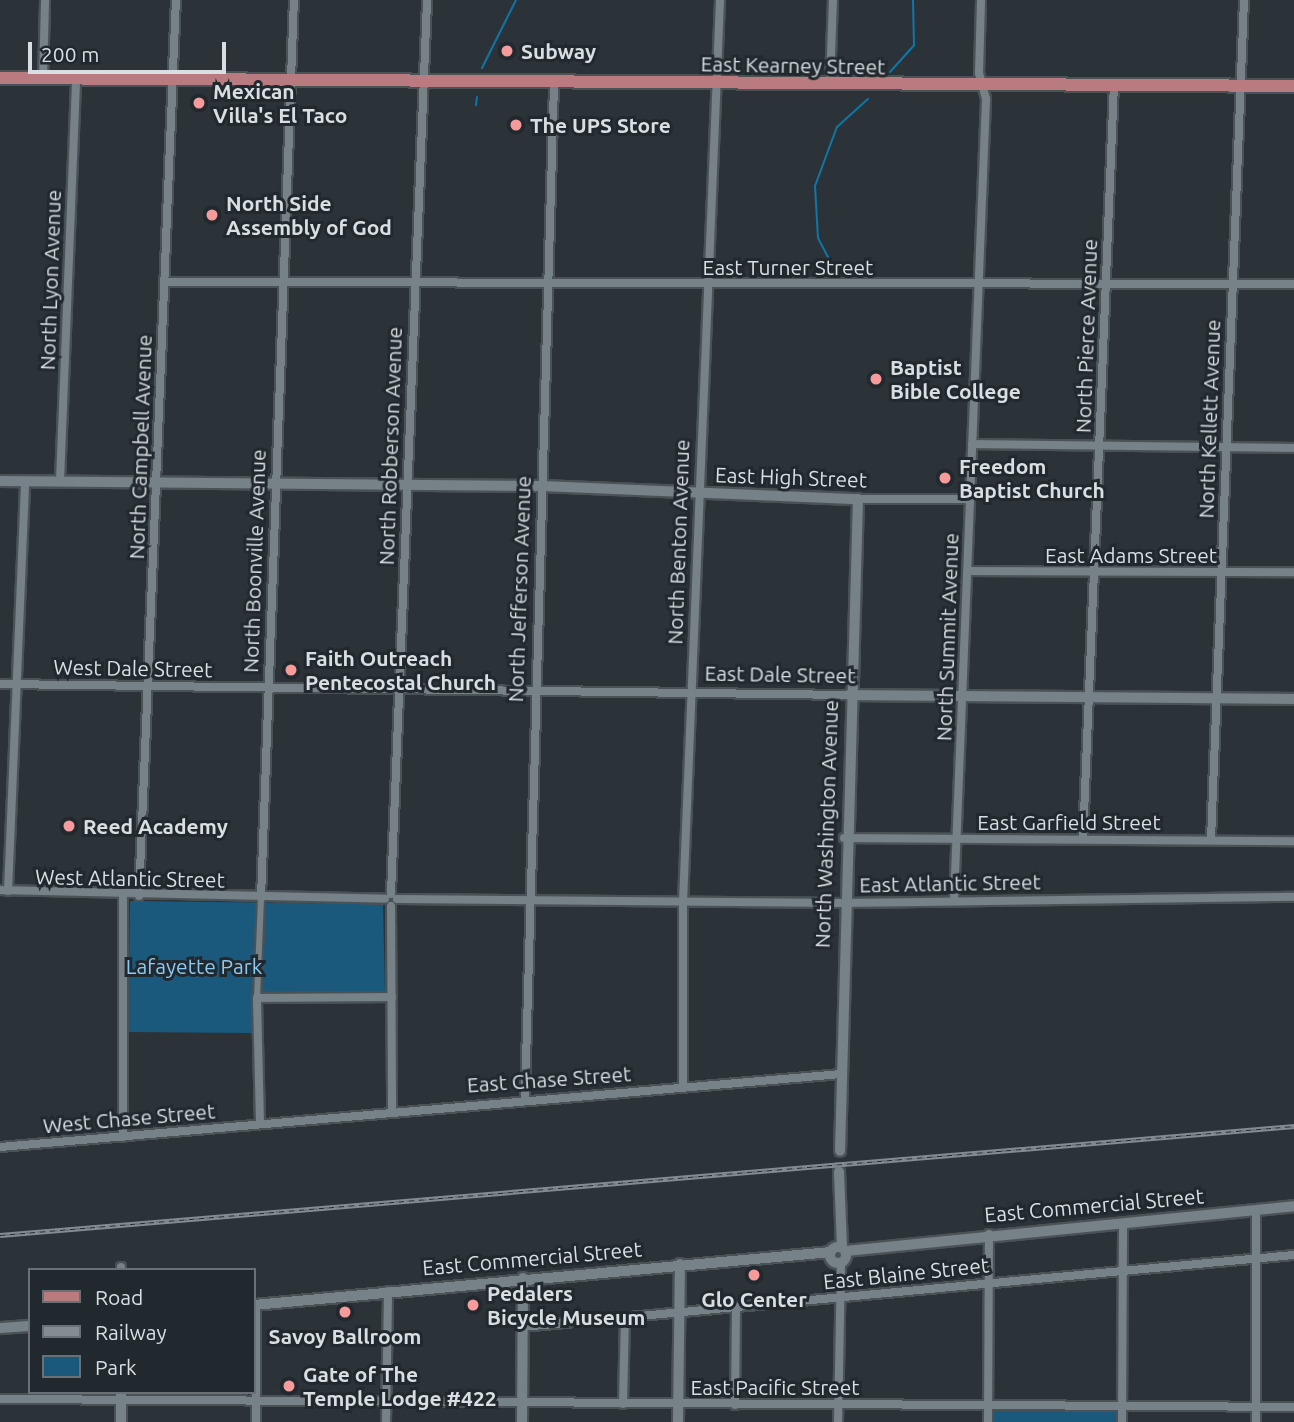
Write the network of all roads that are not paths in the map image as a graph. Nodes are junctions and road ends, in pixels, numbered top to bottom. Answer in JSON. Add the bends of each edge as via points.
{"nodes":[{"id":1,"x":46,"y":0,"type":"edge"},
{"id":2,"x":176,"y":0,"type":"edge"},
{"id":3,"x":294,"y":0,"type":"edge"},
{"id":4,"x":427,"y":0,"type":"edge"},
{"id":5,"x":720,"y":0,"type":"edge"},
{"id":6,"x":833,"y":0,"type":"edge"},
{"id":7,"x":981,"y":0,"type":"edge"},
{"id":8,"x":1244,"y":0,"type":"edge"},
{"id":9,"x":0,"y":78,"type":"edge"},
{"id":10,"x":43,"y":79,"type":"junction"},
{"id":11,"x":76,"y":79,"type":"junction"},
{"id":12,"x":174,"y":80,"type":"junction"},
{"id":13,"x":292,"y":81,"type":"junction"},
{"id":14,"x":554,"y":82,"type":"junction"},
{"id":15,"x":424,"y":83,"type":"junction"},
{"id":16,"x":716,"y":83,"type":"junction"},
{"id":17,"x":830,"y":84,"type":"junction"},
{"id":18,"x":1114,"y":85,"type":"junction"},
{"id":19,"x":983,"y":86,"type":"junction"},
{"id":20,"x":1243,"y":86,"type":"junction"},
{"id":21,"x":1294,"y":86,"type":"edge"},
{"id":22,"x":166,"y":282,"type":"junction"},
{"id":23,"x":282,"y":282,"type":"junction"},
{"id":24,"x":414,"y":283,"type":"junction"},
{"id":25,"x":1107,"y":283,"type":"junction"},
{"id":26,"x":1233,"y":283,"type":"junction"},
{"id":27,"x":549,"y":284,"type":"junction"},
{"id":28,"x":707,"y":284,"type":"junction"},
{"id":29,"x":978,"y":284,"type":"junction"},
{"id":30,"x":1294,"y":284,"type":"edge"},
{"id":31,"x":972,"y":444,"type":"junction"},
{"id":32,"x":1099,"y":445,"type":"junction"},
{"id":33,"x":1226,"y":446,"type":"junction"},
{"id":34,"x":1294,"y":448,"type":"edge"},
{"id":35,"x":0,"y":481,"type":"edge"},
{"id":36,"x":25,"y":481,"type":"junction"},
{"id":37,"x":60,"y":481,"type":"junction"},
{"id":38,"x":274,"y":483,"type":"junction"},
{"id":39,"x":406,"y":484,"type":"junction"},
{"id":40,"x":157,"y":485,"type":"junction"},
{"id":41,"x":541,"y":486,"type":"junction"},
{"id":42,"x":699,"y":492,"type":"junction"},
{"id":43,"x":859,"y":499,"type":"junction"},
{"id":44,"x":970,"y":499,"type":"junction"},
{"id":45,"x":968,"y":571,"type":"junction"},
{"id":46,"x":1094,"y":572,"type":"junction"},
{"id":47,"x":1294,"y":572,"type":"edge"},
{"id":48,"x":1220,"y":573,"type":"junction"},
{"id":49,"x":0,"y":684,"type":"edge"},
{"id":50,"x":16,"y":684,"type":"junction"},
{"id":51,"x":150,"y":686,"type":"junction"},
{"id":52,"x":266,"y":689,"type":"junction"},
{"id":53,"x":398,"y":690,"type":"junction"},
{"id":54,"x":534,"y":691,"type":"junction"},
{"id":55,"x":691,"y":692,"type":"junction"},
{"id":56,"x":849,"y":695,"type":"junction"},
{"id":57,"x":962,"y":697,"type":"junction"},
{"id":58,"x":1089,"y":698,"type":"junction"},
{"id":59,"x":1216,"y":699,"type":"junction"},
{"id":60,"x":1294,"y":699,"type":"edge"},
{"id":61,"x":844,"y":838,"type":"junction"},
{"id":62,"x":956,"y":839,"type":"junction"},
{"id":63,"x":1083,"y":839,"type":"junction"},
{"id":64,"x":1211,"y":840,"type":"junction"},
{"id":65,"x":1294,"y":841,"type":"edge"},
{"id":66,"x":9,"y":871,"type":"junction"},
{"id":67,"x":0,"y":881,"type":"edge"},
{"id":68,"x":4,"y":890,"type":"edge"},
{"id":69,"x":123,"y":896,"type":"junction"},
{"id":70,"x":139,"y":896,"type":"junction"},
{"id":71,"x":1294,"y":897,"type":"edge"},
{"id":72,"x":261,"y":898,"type":"junction"},
{"id":73,"x":391,"y":899,"type":"junction"},
{"id":74,"x":954,"y":900,"type":"junction"},
{"id":75,"x":526,"y":901,"type":"junction"},
{"id":76,"x":683,"y":902,"type":"junction"},
{"id":77,"x":842,"y":903,"type":"junction"},
{"id":78,"x":391,"y":997,"type":"junction"},
{"id":79,"x":257,"y":998,"type":"junction"},
{"id":80,"x":841,"y":1074,"type":"junction"},
{"id":81,"x":683,"y":1086,"type":"junction"},
{"id":82,"x":525,"y":1097,"type":"junction"},
{"id":83,"x":392,"y":1110,"type":"junction"},
{"id":84,"x":260,"y":1123,"type":"junction"},
{"id":85,"x":123,"y":1137,"type":"junction"},
{"id":86,"x":0,"y":1147,"type":"edge"},
{"id":87,"x":840,"y":1151,"type":"tunnel mouth"},
{"id":88,"x":839,"y":1172,"type":"tunnel mouth"},
{"id":89,"x":1294,"y":1206,"type":"edge"},
{"id":90,"x":1256,"y":1210,"type":"junction"},
{"id":91,"x":1123,"y":1223,"type":"junction"},
{"id":92,"x":989,"y":1234,"type":"junction"},
{"id":93,"x":840,"y":1255,"type":"junction"},
{"id":94,"x":1294,"y":1255,"type":"edge"},
{"id":95,"x":1257,"y":1258,"type":"junction"},
{"id":96,"x":680,"y":1264,"type":"junction"},
{"id":97,"x":1123,"y":1270,"type":"junction"},
{"id":98,"x":523,"y":1278,"type":"junction"},
{"id":99,"x":989,"y":1283,"type":"junction"},
{"id":100,"x":388,"y":1291,"type":"junction"},
{"id":101,"x":839,"y":1297,"type":"junction"},
{"id":102,"x":256,"y":1304,"type":"edge"},
{"id":103,"x":736,"y":1308,"type":"junction"},
{"id":104,"x":680,"y":1312,"type":"junction"},
{"id":105,"x":625,"y":1318,"type":"junction"},
{"id":106,"x":28,"y":1326,"type":"edge"},
{"id":107,"x":522,"y":1327,"type":"junction"},
{"id":108,"x":0,"y":1328,"type":"edge"},
{"id":109,"x":256,"y":1394,"type":"edge"},
{"id":110,"x":121,"y":1396,"type":"edge"},
{"id":111,"x":0,"y":1399,"type":"edge"},
{"id":112,"x":256,"y":1402,"type":"junction"},
{"id":113,"x":387,"y":1402,"type":"junction"},
{"id":114,"x":522,"y":1404,"type":"junction"},
{"id":115,"x":624,"y":1404,"type":"junction"},
{"id":116,"x":678,"y":1404,"type":"junction"},
{"id":117,"x":838,"y":1404,"type":"junction"},
{"id":118,"x":735,"y":1405,"type":"junction"},
{"id":119,"x":988,"y":1406,"type":"junction"},
{"id":120,"x":1122,"y":1407,"type":"junction"},
{"id":121,"x":1256,"y":1407,"type":"junction"},
{"id":122,"x":1294,"y":1407,"type":"edge"},
{"id":123,"x":121,"y":1422,"type":"edge"},
{"id":124,"x":256,"y":1422,"type":"edge"},
{"id":125,"x":386,"y":1422,"type":"edge"},
{"id":126,"x":522,"y":1422,"type":"edge"},
{"id":127,"x":678,"y":1422,"type":"edge"},
{"id":128,"x":838,"y":1422,"type":"edge"},
{"id":129,"x":988,"y":1422,"type":"edge"},
{"id":130,"x":1122,"y":1422,"type":"edge"},
{"id":131,"x":1256,"y":1422,"type":"edge"}],
"edges":[{"from":1,"to":10,"type":"street"},
{"from":2,"to":12,"type":"street","name":"North Campbell Avenue"},
{"from":3,"to":13,"type":"street","name":"North Boonville Avenue"},
{"from":4,"to":15,"type":"street","name":"North Robberson Avenue"},
{"from":5,"to":16,"type":"street","name":"North Benton Avenue"},
{"from":6,"to":17,"type":"street"},
{"from":7,"to":19,"type":"street","name":"North Summit Avenue"},
{"from":8,"to":20,"type":"street","name":"North Kellett Avenue"},
{"from":9,"to":10,"type":"main road","name":"East Kearney Street"},
{"from":10,"to":11,"type":"main road","name":"East Kearney Street"},
{"from":11,"to":12,"type":"main road","name":"East Kearney Street"},
{"from":11,"to":37,"type":"street","name":"North Lyon Avenue"},
{"from":12,"to":13,"type":"main road","name":"East Kearney Street"},
{"from":12,"to":22,"type":"street","name":"North Campbell Avenue"},
{"from":13,"to":15,"type":"main road","name":"East Kearney Street"},
{"from":13,"to":23,"type":"street","name":"North Boonville Avenue"},
{"from":14,"to":15,"type":"main road","name":"East Kearney Street"},
{"from":14,"to":16,"type":"main road","name":"East Kearney Street"},
{"from":14,"to":27,"type":"street","name":"North Jefferson Avenue"},
{"from":15,"to":24,"type":"street","name":"North Robberson Avenue"},
{"from":16,"to":17,"type":"main road","name":"East Kearney Street"},
{"from":16,"to":28,"type":"street","name":"North Benton Avenue"},
{"from":17,"to":19,"type":"main road","name":"East Kearney Street"},
{"from":18,"to":19,"type":"main road","name":"East Kearney Street"},
{"from":18,"to":20,"type":"main road","name":"East Kearney Street"},
{"from":18,"to":25,"type":"street","name":"North Pierce Avenue"},
{"from":19,"to":29,"type":"street","name":"North Summit Avenue"},
{"from":20,"to":21,"type":"main road","name":"East Kearney Street"},
{"from":20,"to":26,"type":"street","name":"North Kellett Avenue"},
{"from":22,"to":23,"type":"street","name":"East Turner Street"},
{"from":22,"to":40,"type":"street","name":"North Campbell Avenue"},
{"from":23,"to":24,"type":"street","name":"East Turner Street"},
{"from":23,"to":38,"type":"street","name":"North Boonville Avenue"},
{"from":24,"to":27,"type":"street","name":"East Turner Street"},
{"from":24,"to":39,"type":"street","name":"North Robberson Avenue"},
{"from":25,"to":26,"type":"street","name":"East Turner Street"},
{"from":25,"to":29,"type":"street","name":"East Turner Street"},
{"from":25,"to":32,"type":"street","name":"North Pierce Avenue"},
{"from":26,"to":30,"type":"street","name":"East Turner Street"},
{"from":26,"to":33,"type":"street","name":"North Kellett Avenue"},
{"from":27,"to":28,"type":"street","name":"East Turner Street"},
{"from":27,"to":41,"type":"street","name":"North Jefferson Avenue"},
{"from":28,"to":29,"type":"street","name":"East Turner Street"},
{"from":28,"to":42,"type":"street","name":"North Benton Avenue"},
{"from":29,"to":31,"type":"street","name":"North Summit Avenue"},
{"from":31,"to":32,"type":"street"},
{"from":31,"to":44,"type":"street","name":"North Summit Avenue"},
{"from":32,"to":33,"type":"street"},
{"from":32,"to":46,"type":"street","name":"North Pierce Avenue"},
{"from":33,"to":34,"type":"street"},
{"from":33,"to":48,"type":"street","name":"North Kellett Avenue"},
{"from":35,"to":36,"type":"street","name":"East High Street"},
{"from":36,"to":37,"type":"street","name":"East High Street"},
{"from":36,"to":50,"type":"street"},
{"from":37,"to":40,"type":"street","name":"East High Street"},
{"from":38,"to":39,"type":"street","name":"East High Street"},
{"from":38,"to":40,"type":"street","name":"East High Street"},
{"from":38,"to":52,"type":"street","name":"North Boonville Avenue"},
{"from":39,"to":41,"type":"street","name":"East High Street"},
{"from":39,"to":53,"type":"street","name":"North Robberson Avenue"},
{"from":40,"to":51,"type":"street","name":"North Campbell Avenue"},
{"from":41,"to":42,"type":"street","name":"East High Street"},
{"from":41,"to":54,"type":"street","name":"North Jefferson Avenue"},
{"from":42,"to":43,"type":"street","name":"East High Street"},
{"from":42,"to":55,"type":"street","name":"North Benton Avenue"},
{"from":43,"to":44,"type":"street","name":"East High Street"},
{"from":43,"to":56,"type":"street","name":"North Washington Avenue"},
{"from":44,"to":45,"type":"street","name":"North Summit Avenue"},
{"from":45,"to":46,"type":"street","name":"East Adams Street"},
{"from":45,"to":57,"type":"street","name":"North Summit Avenue"},
{"from":46,"to":48,"type":"street","name":"East Adams Street"},
{"from":46,"to":58,"type":"street","name":"North Pierce Avenue"},
{"from":47,"to":48,"type":"street","name":"East Adams Street"},
{"from":48,"to":59,"type":"street","name":"North Kellett Avenue"},
{"from":49,"to":50,"type":"street","name":"West Dale Street"},
{"from":50,"to":51,"type":"street","name":"West Dale Street"},
{"from":50,"to":66,"type":"street"},
{"from":51,"to":52,"type":"street","name":"West Dale Street"},
{"from":51,"to":70,"type":"street","name":"North Campbell Avenue"},
{"from":52,"to":53,"type":"street","name":"East Dale Street"},
{"from":52,"to":72,"type":"street","name":"North Boonville Avenue"},
{"from":53,"to":54,"type":"street","name":"East Dale Street"},
{"from":53,"to":73,"type":"street","name":"North Robberson Avenue"},
{"from":54,"to":55,"type":"street","name":"East Dale Street"},
{"from":54,"to":75,"type":"street","name":"North Jefferson Avenue"},
{"from":55,"to":56,"type":"street","name":"East Dale Street"},
{"from":55,"to":76,"type":"street","name":"North Benton Avenue"},
{"from":56,"to":57,"type":"street","name":"East Dale Street"},
{"from":56,"to":61,"type":"street","name":"North Washington Avenue"},
{"from":57,"to":58,"type":"street","name":"East Dale Street"},
{"from":57,"to":62,"type":"street","name":"North Summit Avenue"},
{"from":58,"to":59,"type":"street","name":"East Dale Street"},
{"from":58,"to":63,"type":"street","name":"North Pierce Avenue"},
{"from":59,"to":60,"type":"street","name":"East Dale Street"},
{"from":59,"to":64,"type":"street","name":"North Kellett Avenue"},
{"from":61,"to":62,"type":"street","name":"East Garfield Street"},
{"from":61,"to":77,"type":"street","name":"North Washington Avenue"},
{"from":62,"to":63,"type":"street","name":"East Garfield Street"},
{"from":62,"to":74,"type":"street","name":"North Summit Avenue"},
{"from":63,"to":64,"type":"street","name":"East Garfield Street"},
{"from":64,"to":65,"type":"street","name":"East Garfield Street"},
{"from":66,"to":67,"type":"street"},
{"from":66,"to":68,"type":"street"},
{"from":68,"to":69,"type":"street","name":"West Atlantic Street"},
{"from":69,"to":70,"type":"street","name":"West Atlantic Street"},
{"from":69,"to":85,"type":"street"},
{"from":70,"to":72,"type":"street","name":"West Atlantic Street"},
{"from":71,"to":74,"type":"street","name":"East Atlantic Street"},
{"from":72,"to":73,"type":"street","name":"East Atlantic Street"},
{"from":72,"to":79,"type":"street","name":"North Boonville Avenue"},
{"from":73,"to":75,"type":"street","name":"East Atlantic Street"},
{"from":73,"to":78,"type":"street","name":"North Robberson Avenue"},
{"from":74,"to":77,"type":"street","name":"East Atlantic Street"},
{"from":75,"to":76,"type":"street","name":"East Atlantic Street"},
{"from":75,"to":82,"type":"street","name":"North Jefferson Avenue"},
{"from":76,"to":77,"type":"street","name":"East Atlantic Street"},
{"from":76,"to":81,"type":"street","name":"North Benton Avenue"},
{"from":77,"to":80,"type":"street","name":"North Washington Avenue"},
{"from":78,"to":79,"type":"street"},
{"from":78,"to":83,"type":"street","name":"North Robberson Avenue"},
{"from":79,"to":84,"type":"street","name":"North Boonville Avenue"},
{"from":80,"to":81,"type":"street","name":"East Chase Street"},
{"from":80,"to":87,"type":"street","name":"North Washington Avenue"},
{"from":81,"to":82,"type":"street","name":"East Chase Street"},
{"from":82,"to":83,"type":"street","name":"East Chase Street"},
{"from":83,"to":84,"type":"street","name":"East Chase Street"},
{"from":84,"to":85,"type":"street","name":"West Chase Street"},
{"from":85,"to":86,"type":"street","name":"West Chase Street"},
{"from":88,"to":93,"type":"street"},
{"from":89,"to":90,"type":"street","name":"East Commercial Street"},
{"from":90,"to":91,"type":"street","name":"East Commercial Street"},
{"from":90,"to":95,"type":"street"},
{"from":91,"to":92,"type":"street","name":"East Commercial Street"},
{"from":91,"to":97,"type":"street"},
{"from":92,"to":93,"type":"street","name":"East Commercial Street"},
{"from":92,"to":99,"type":"street"},
{"from":93,"to":96,"type":"street","name":"East Commercial Street"},
{"from":93,"to":101,"type":"street"},
{"from":94,"to":95,"type":"street","name":"East Blaine Street"},
{"from":95,"to":97,"type":"street","name":"East Blaine Street"},
{"from":95,"to":121,"type":"street"},
{"from":96,"to":98,"type":"street","name":"East Commercial Street"},
{"from":96,"to":104,"type":"street"},
{"from":97,"to":99,"type":"street","name":"East Blaine Street"},
{"from":97,"to":120,"type":"street"},
{"from":98,"to":100,"type":"street","name":"East Commercial Street"},
{"from":98,"to":107,"type":"street"},
{"from":99,"to":101,"type":"street","name":"East Blaine Street"},
{"from":99,"to":119,"type":"street"},
{"from":100,"to":102,"type":"street","name":"East Commercial Street"},
{"from":100,"to":113,"type":"street"},
{"from":101,"to":103,"type":"street","name":"East Blaine Street"},
{"from":101,"to":117,"type":"street"},
{"from":103,"to":104,"type":"street","name":"East Blaine Street"},
{"from":103,"to":118,"type":"street"},
{"from":104,"to":105,"type":"street","name":"East Blaine Street"},
{"from":104,"to":116,"type":"street"},
{"from":105,"to":107,"type":"street","name":"East Blaine Street"},
{"from":105,"to":115,"type":"street"},
{"from":106,"to":108,"type":"street"},
{"from":107,"to":114,"type":"street"},
{"from":109,"to":112,"type":"street"},
{"from":110,"to":111,"type":"street","name":"East Pacific Street"},
{"from":110,"to":112,"type":"street","name":"East Pacific Street"},
{"from":110,"to":123,"type":"street"},
{"from":112,"to":113,"type":"street","name":"East Pacific Street"},
{"from":112,"to":124,"type":"street"},
{"from":113,"to":114,"type":"street","name":"East Pacific Street"},
{"from":113,"to":125,"type":"street"},
{"from":114,"to":115,"type":"street","name":"East Pacific Street"},
{"from":114,"to":126,"type":"street"},
{"from":115,"to":116,"type":"street","name":"East Pacific Street"},
{"from":116,"to":118,"type":"street","name":"East Pacific Street"},
{"from":116,"to":127,"type":"street"},
{"from":117,"to":118,"type":"street","name":"East Pacific Street"},
{"from":117,"to":119,"type":"street","name":"East Pacific Street"},
{"from":117,"to":128,"type":"street"},
{"from":119,"to":120,"type":"street","name":"East Pacific Street"},
{"from":119,"to":129,"type":"street"},
{"from":120,"to":121,"type":"street","name":"East Pacific Street"},
{"from":120,"to":130,"type":"street"},
{"from":121,"to":122,"type":"street","name":"East Pacific Street"},
{"from":121,"to":131,"type":"street"}]}
